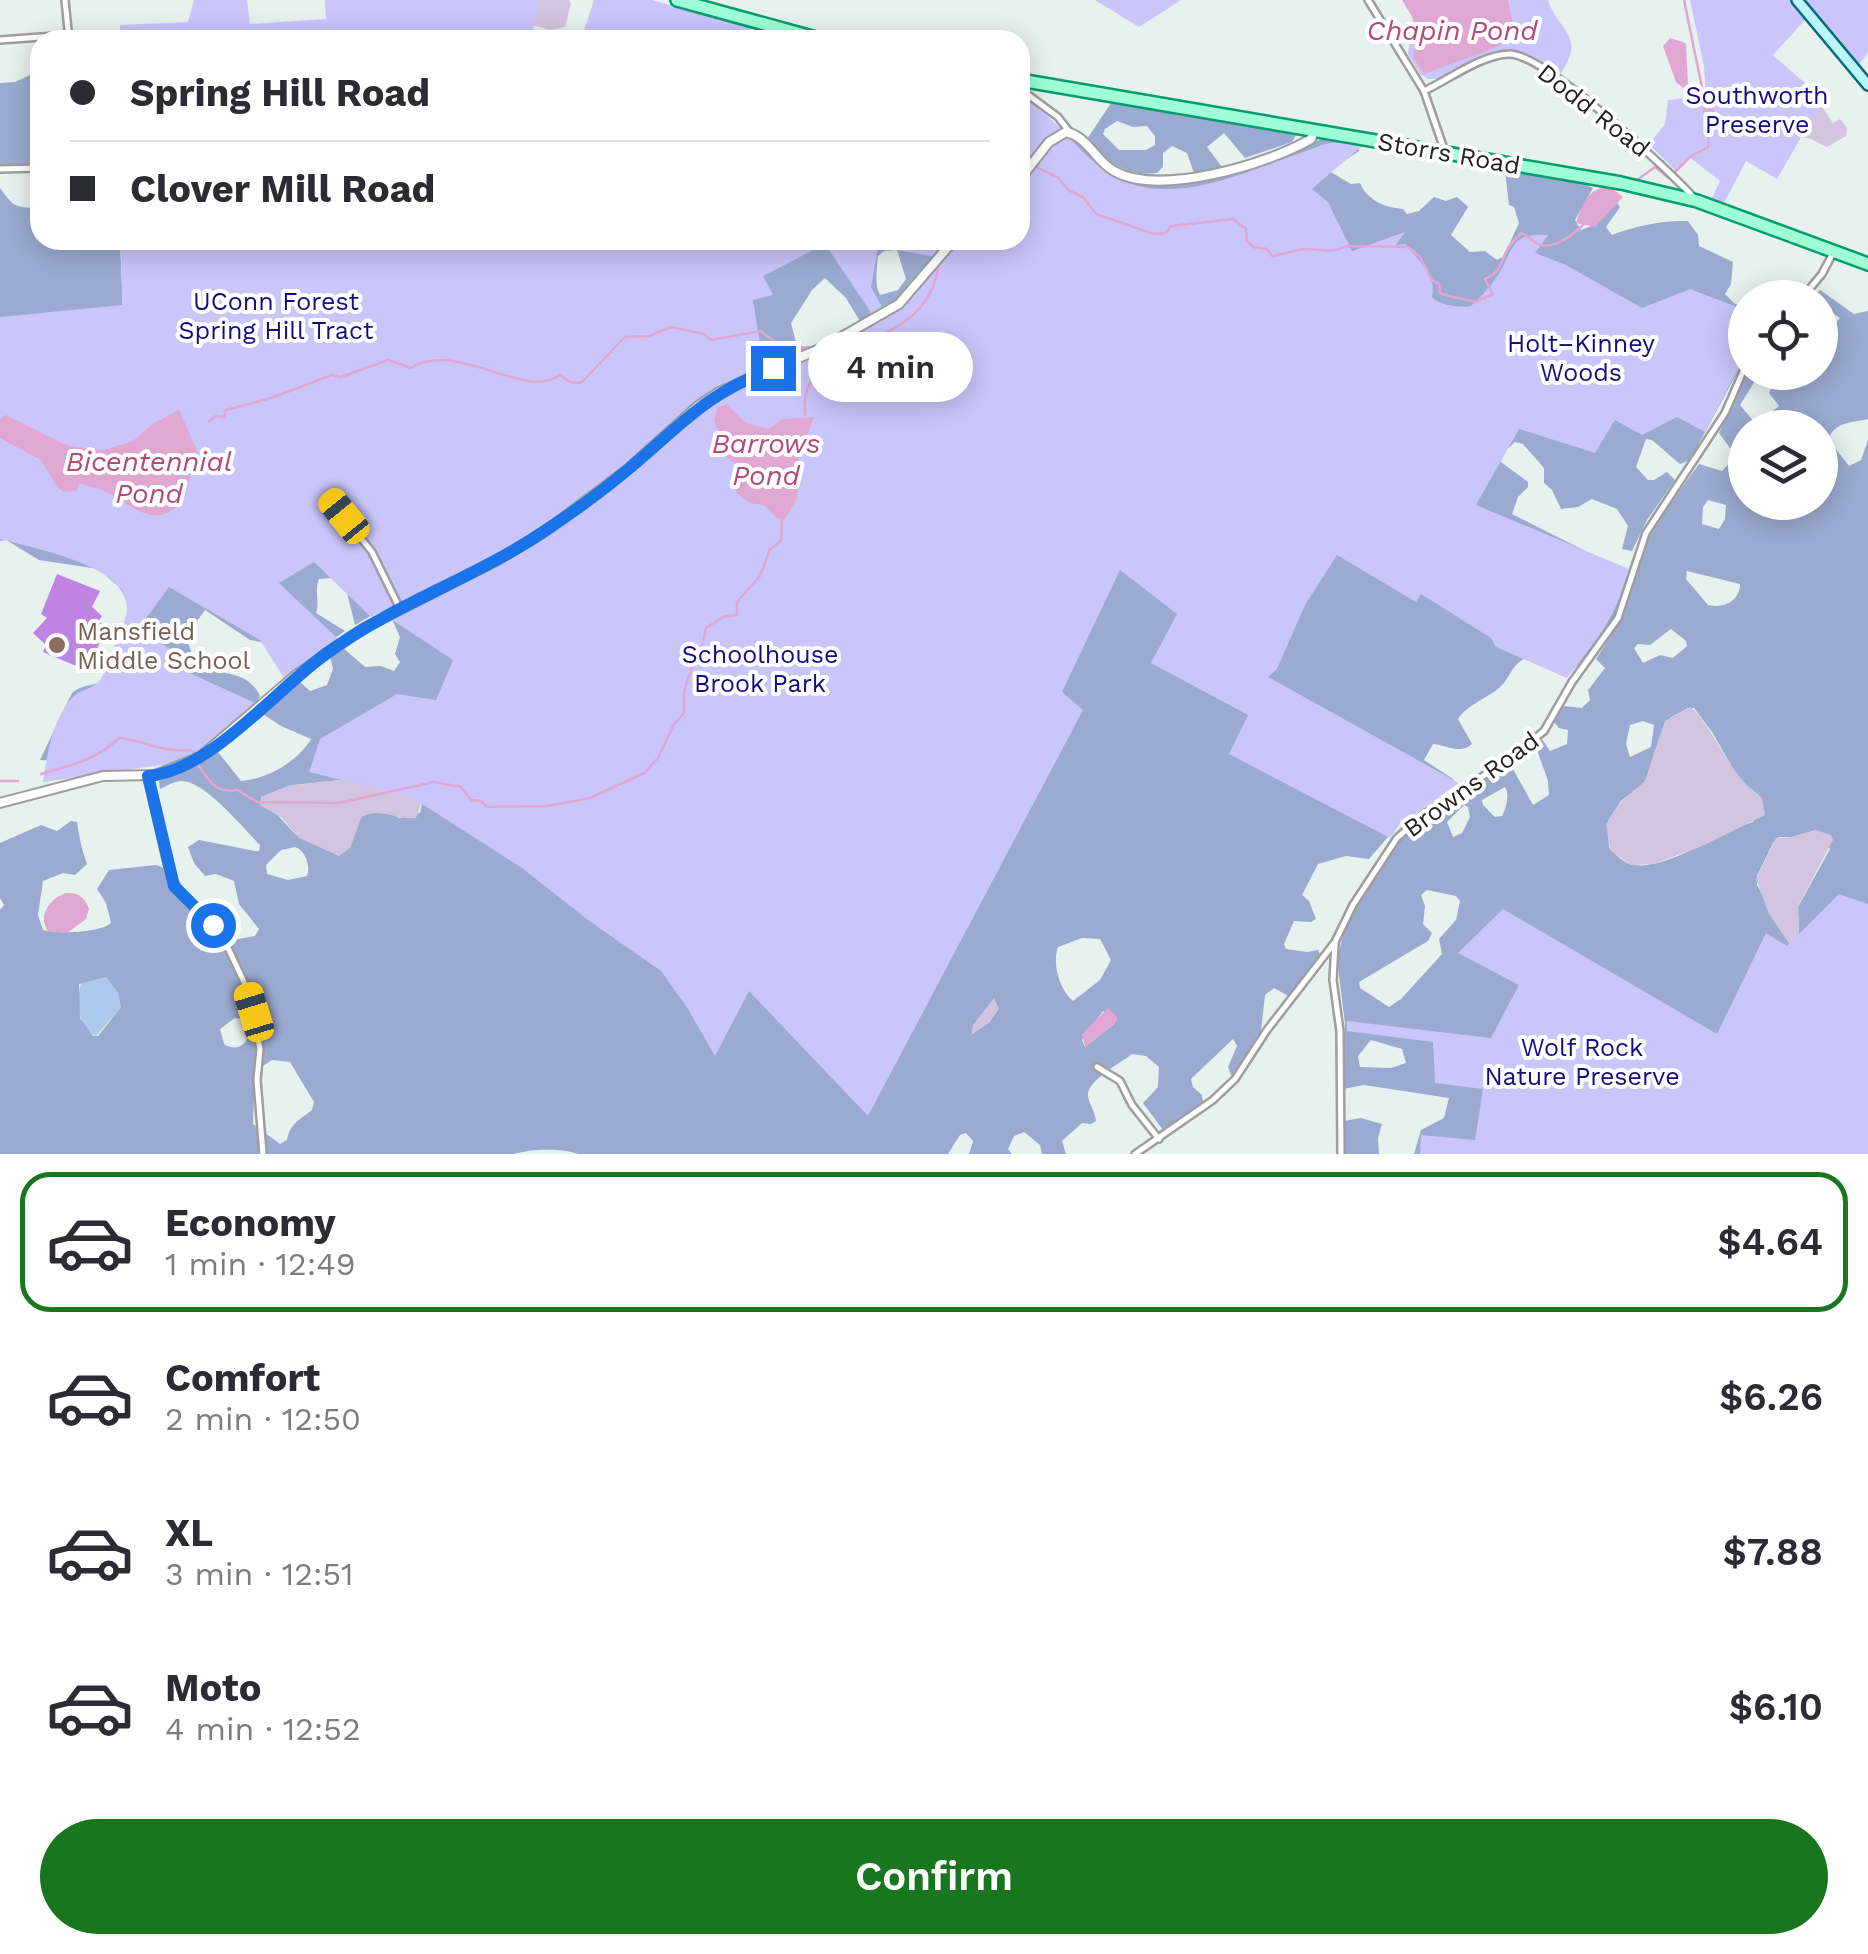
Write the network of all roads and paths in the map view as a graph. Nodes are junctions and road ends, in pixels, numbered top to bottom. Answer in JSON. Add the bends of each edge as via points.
{"nodes":[{"id":1,"x":65,"y":0,"type":"edge"},
{"id":2,"x":677,"y":0,"type":"edge"},
{"id":3,"x":1368,"y":0,"type":"edge"},
{"id":4,"x":1796,"y":0,"type":"edge"},
{"id":5,"x":67,"y":30,"type":"edge"},
{"id":6,"x":786,"y":30,"type":"edge"},
{"id":7,"x":30,"y":39,"type":"edge"},
{"id":8,"x":0,"y":40,"type":"edge"},
{"id":9,"x":1030,"y":82,"type":"edge"},
{"id":10,"x":1868,"y":84,"type":"edge"},
{"id":11,"x":1424,"y":91,"type":"junction"},
{"id":12,"x":1030,"y":96,"type":"edge"},
{"id":13,"x":1315,"y":130,"type":"junction"},
{"id":14,"x":1070,"y":132,"type":"junction"},
{"id":15,"x":1444,"y":152,"type":"junction"},
{"id":16,"x":1030,"y":167,"type":"edge"},
{"id":17,"x":30,"y":168,"type":"edge"},
{"id":18,"x":0,"y":169,"type":"edge"},
{"id":19,"x":1697,"y":201,"type":"junction"},
{"id":20,"x":945,"y":250,"type":"edge"},
{"id":21,"x":1834,"y":252,"type":"junction"},
{"id":22,"x":1868,"y":263,"type":"edge"},
{"id":23,"x":1817,"y":280,"type":"edge"},
{"id":24,"x":1735,"y":390,"type":"edge"},
{"id":25,"x":328,"y":496,"type":"dead end"},
{"id":26,"x":399,"y":607,"type":"junction"},
{"id":27,"x":148,"y":776,"type":"junction"},
{"id":28,"x":0,"y":802,"type":"edge"},
{"id":29,"x":1335,"y":942,"type":"junction"},
{"id":30,"x":1096,"y":1067,"type":"dead end"},
{"id":31,"x":1159,"y":1139,"type":"junction"},
{"id":32,"x":263,"y":1154,"type":"edge"},
{"id":33,"x":1135,"y":1154,"type":"edge"},
{"id":34,"x":1342,"y":1154,"type":"edge"}],
"edges":[{"from":1,"to":5,"type":"street"},
{"from":2,"to":6,"type":"main road"},
{"from":3,"to":11,"type":"street"},
{"from":4,"to":10,"type":"main road"},
{"from":7,"to":8,"type":"street"},
{"from":9,"to":13,"type":"main road","name":"Storrs Road"},
{"from":11,"to":15,"type":"street"},
{"from":11,"to":19,"type":"street","name":"Dodd Road","via":[[1490,58],[1516,54],[1564,82]]},
{"from":12,"to":14,"type":"street"},
{"from":13,"to":14,"type":"street","via":[[1295,148],[1221,173],[1167,182],[1113,170]]},
{"from":13,"to":15,"type":"main road","name":"Storrs Road"},
{"from":14,"to":16,"type":"street","via":[[1054,137]]},
{"from":15,"to":19,"type":"main road","name":"Storrs Road"},
{"from":17,"to":18,"type":"street"},
{"from":19,"to":21,"type":"main road","name":"Storrs Road"},
{"from":20,"to":26,"type":"street","via":[[899,304],[824,347],[718,392],[551,527]]},
{"from":21,"to":22,"type":"main road","name":"Storrs Road"},
{"from":21,"to":23,"type":"street"},
{"from":24,"to":29,"type":"street","name":"Browns Road","via":[[1646,533],[1618,618],[1548,725],[1397,838]]},
{"from":25,"to":26,"type":"street","via":[[372,552]]},
{"from":26,"to":27,"type":"street","via":[[296,675],[200,757]]},
{"from":27,"to":28,"type":"street","via":[[88,779]]},
{"from":27,"to":32,"type":"street","via":[[174,886],[222,935],[254,1012]]},
{"from":29,"to":31,"type":"street","name":"Browns Road","via":[[1229,1086]]},
{"from":29,"to":34,"type":"street"},
{"from":30,"to":31,"type":"street","via":[[1120,1081]]},
{"from":31,"to":33,"type":"street","name":"Browns Road"}]}
